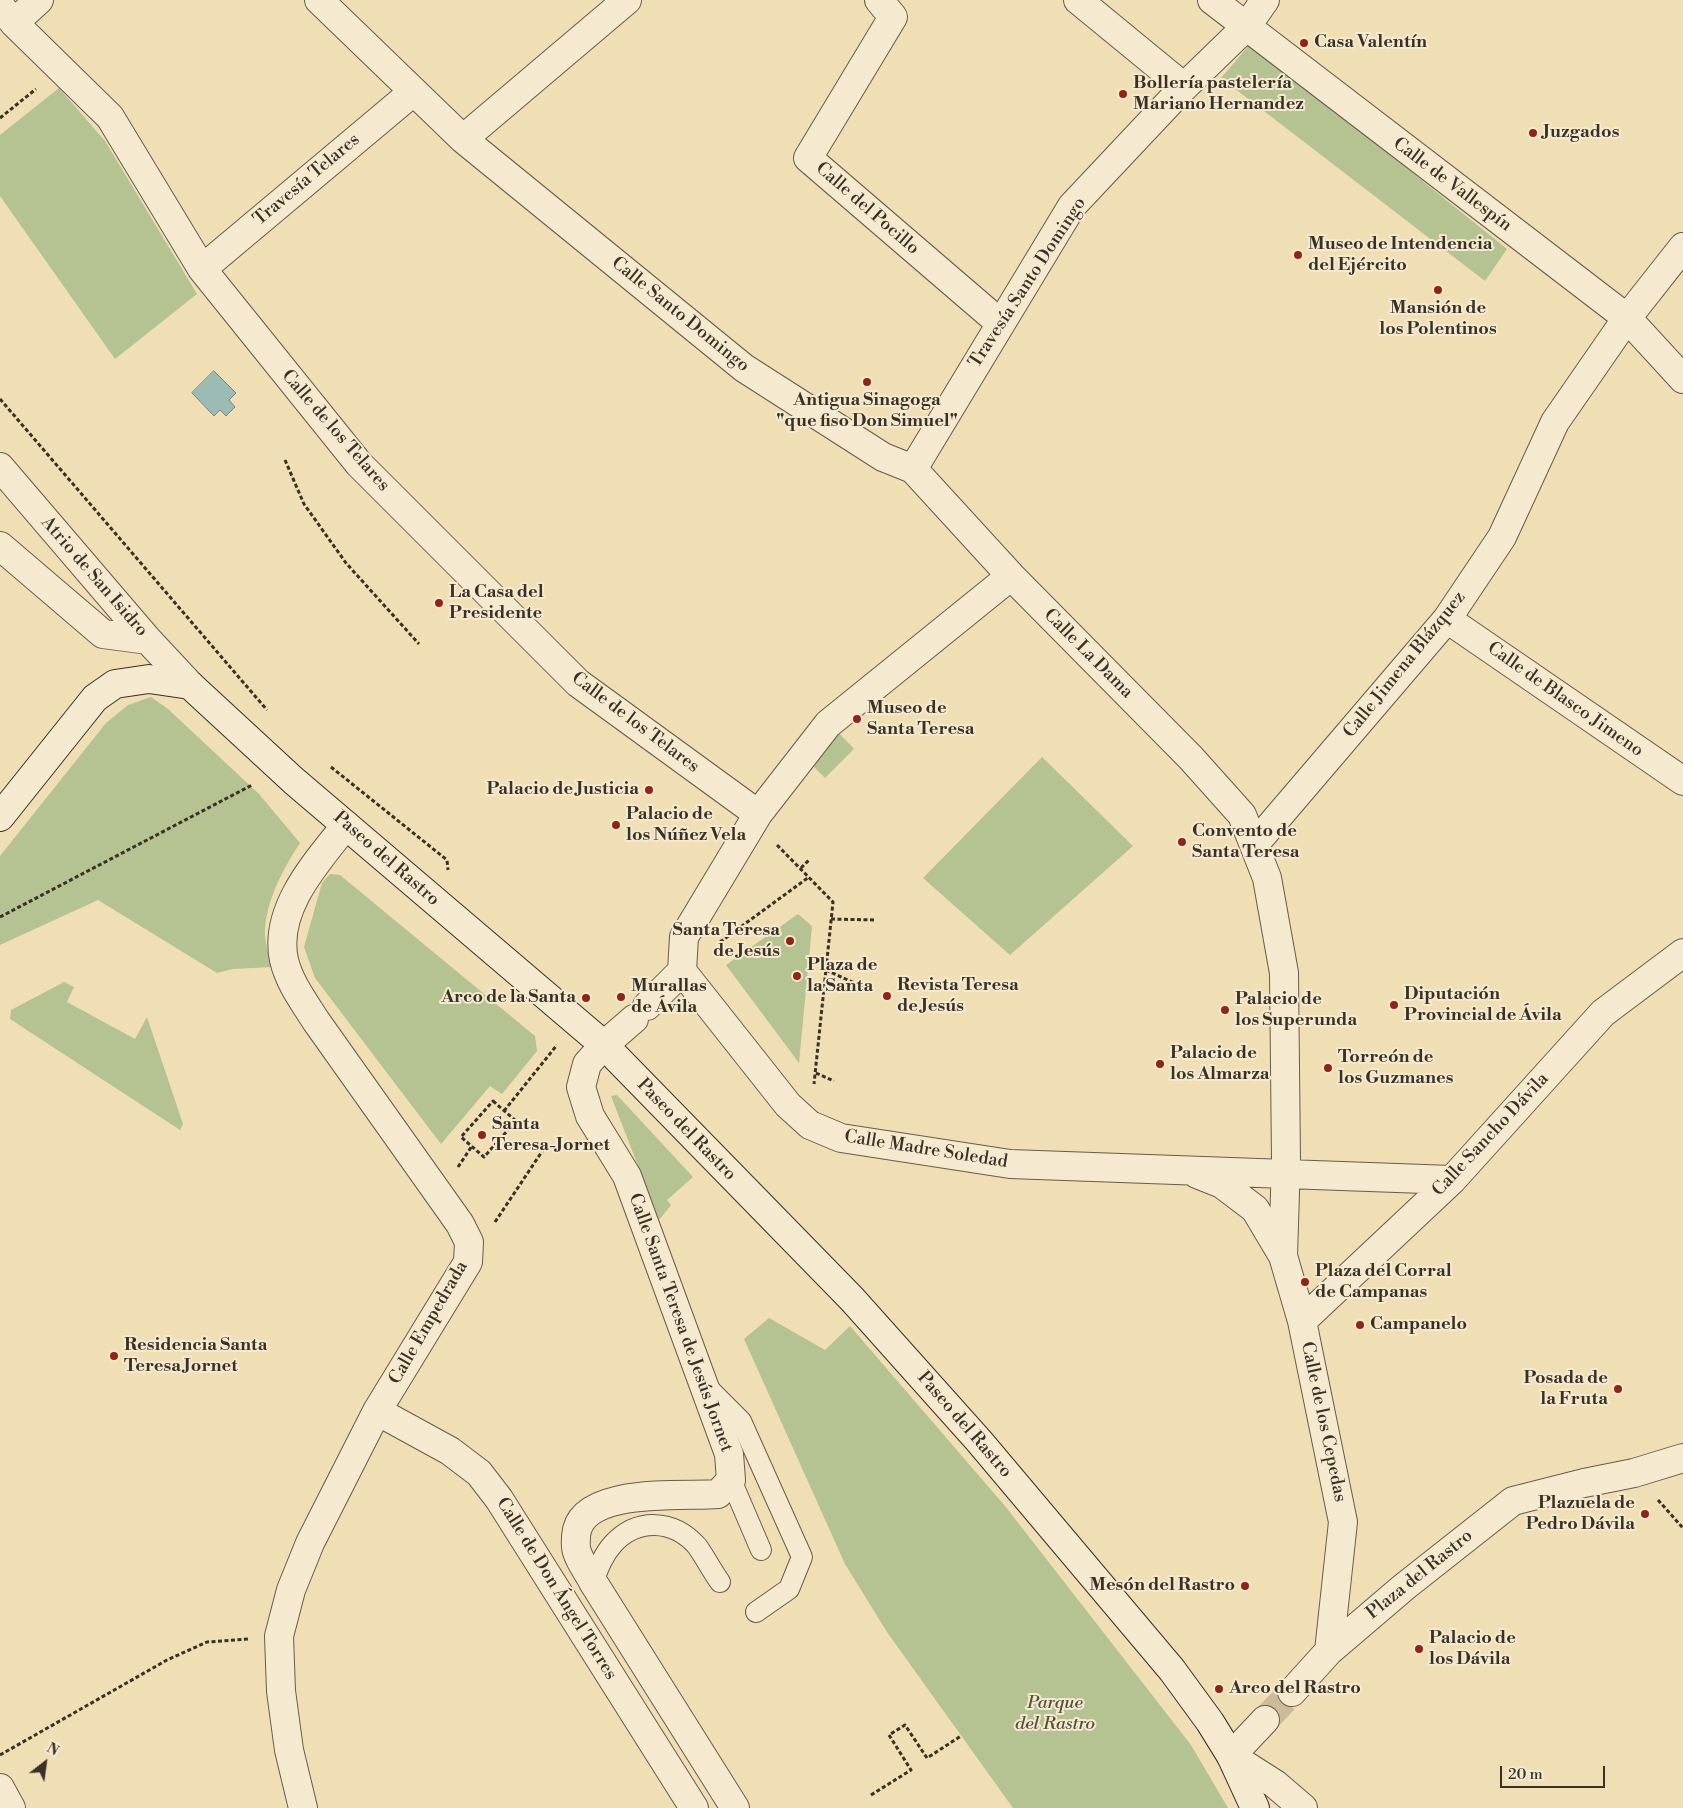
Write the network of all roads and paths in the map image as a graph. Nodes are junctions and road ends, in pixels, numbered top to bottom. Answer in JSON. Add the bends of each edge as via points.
{"nodes":[{"id":1,"x":39,"y":0,"type":"edge"},
{"id":2,"x":319,"y":0,"type":"edge"},
{"id":3,"x":627,"y":0,"type":"edge"},
{"id":4,"x":879,"y":0,"type":"edge"},
{"id":5,"x":1078,"y":0,"type":"edge"},
{"id":6,"x":1212,"y":0,"type":"edge"},
{"id":7,"x":1265,"y":0,"type":"edge"},
{"id":8,"x":7,"y":14,"type":"edge"},
{"id":9,"x":1247,"y":26,"type":"junction"},
{"id":10,"x":62,"y":69,"type":"junction"},
{"id":11,"x":1184,"y":87,"type":"junction"},
{"id":12,"x":413,"y":92,"type":"junction"},
{"id":13,"x":0,"y":118,"type":"edge"},
{"id":14,"x":463,"y":139,"type":"junction"},
{"id":15,"x":1683,"y":247,"type":"edge"},
{"id":16,"x":202,"y":269,"type":"junction"},
{"id":17,"x":1626,"y":318,"type":"junction"},
{"id":18,"x":1000,"y":323,"type":"junction"},
{"id":19,"x":1683,"y":379,"type":"edge"},
{"id":20,"x":0,"y":399,"type":"edge"},
{"id":21,"x":285,"y":460,"type":"dead end"},
{"id":22,"x":0,"y":467,"type":"edge"},
{"id":23,"x":912,"y":469,"type":"junction"},
{"id":24,"x":0,"y":546,"type":"edge"},
{"id":25,"x":1011,"y":576,"type":"junction"},
{"id":26,"x":1447,"y":619,"type":"junction"},
{"id":27,"x":148,"y":640,"type":"junction"},
{"id":28,"x":419,"y":644,"type":"dead end"},
{"id":29,"x":190,"y":685,"type":"junction"},
{"id":30,"x":272,"y":715,"type":"dead end"},
{"id":31,"x":324,"y":761,"type":"dead end"},
{"id":32,"x":1683,"y":781,"type":"edge"},
{"id":33,"x":258,"y":782,"type":"dead end"},
{"id":34,"x":758,"y":814,"type":"junction"},
{"id":35,"x":0,"y":817,"type":"edge"},
{"id":36,"x":346,"y":825,"type":"junction"},
{"id":37,"x":770,"y":838,"type":"dead end"},
{"id":38,"x":1254,"y":844,"type":"junction"},
{"id":39,"x":810,"y":859,"type":"dead end"},
{"id":40,"x":800,"y":868,"type":"junction"},
{"id":41,"x":809,"y":877,"type":"junction"},
{"id":42,"x":0,"y":917,"type":"edge"},
{"id":43,"x":831,"y":919,"type":"junction"},
{"id":44,"x":456,"y":920,"type":"junction"},
{"id":45,"x":876,"y":920,"type":"dead end"},
{"id":46,"x":1683,"y":953,"type":"edge"},
{"id":47,"x":826,"y":970,"type":"junction"},
{"id":48,"x":682,"y":971,"type":"junction"},
{"id":49,"x":872,"y":991,"type":"dead end"},
{"id":50,"x":574,"y":1020,"type":"junction"},
{"id":51,"x":604,"y":1045,"type":"junction"},
{"id":52,"x":816,"y":1073,"type":"junction"},
{"id":53,"x":834,"y":1081,"type":"dead end"},
{"id":54,"x":504,"y":1111,"type":"junction"},
{"id":55,"x":810,"y":1125,"type":"junction"},
{"id":56,"x":573,"y":1150,"type":"dead end"},
{"id":57,"x":1286,"y":1167,"type":"junction"},
{"id":58,"x":1185,"y":1169,"type":"junction"},
{"id":59,"x":1452,"y":1180,"type":"junction"},
{"id":60,"x":1283,"y":1256,"type":"junction"},
{"id":61,"x":468,"y":1262,"type":"junction"},
{"id":62,"x":1302,"y":1322,"type":"junction"},
{"id":63,"x":704,"y":1384,"type":"junction"},
{"id":64,"x":377,"y":1411,"type":"junction"},
{"id":65,"x":1683,"y":1458,"type":"edge"},
{"id":66,"x":731,"y":1480,"type":"junction"},
{"id":67,"x":761,"y":1550,"type":"dead end"},
{"id":68,"x":593,"y":1582,"type":"junction"},
{"id":69,"x":720,"y":1582,"type":"dead end"},
{"id":70,"x":756,"y":1612,"type":"dead end"},
{"id":71,"x":279,"y":1636,"type":"junction"},
{"id":72,"x":1329,"y":1651,"type":"junction"},
{"id":73,"x":1292,"y":1692,"type":"tunnel mouth"},
{"id":74,"x":1265,"y":1720,"type":"tunnel mouth"},
{"id":75,"x":961,"y":1736,"type":"dead end"},
{"id":76,"x":0,"y":1755,"type":"edge"},
{"id":77,"x":1231,"y":1756,"type":"junction"},
{"id":78,"x":0,"y":1788,"type":"edge"},
{"id":79,"x":871,"y":1795,"type":"dead end"},
{"id":80,"x":11,"y":1808,"type":"edge"},
{"id":81,"x":302,"y":1808,"type":"edge"},
{"id":82,"x":694,"y":1808,"type":"edge"},
{"id":83,"x":736,"y":1808,"type":"edge"},
{"id":84,"x":1255,"y":1808,"type":"edge"},
{"id":85,"x":1303,"y":1808,"type":"edge"}],
"edges":[{"from":1,"to":8,"type":"street"},
{"from":2,"to":12,"type":"street","name":"Calle Santo Domingo"},
{"from":3,"to":14,"type":"street"},
{"from":4,"to":18,"type":"street","name":"Calle del Pocillo","via":[[893,17],[808,158]]},
{"from":5,"to":11,"type":"street"},
{"from":6,"to":9,"type":"street","name":"Calle de Vallespín"},
{"from":7,"to":9,"type":"street","name":"Travesía Santo Domingo"},
{"from":8,"to":10,"type":"street","name":"Calle de los Telares"},
{"from":9,"to":11,"type":"street","name":"Travesía Santo Domingo"},
{"from":9,"to":17,"type":"street","name":"Calle de Vallespín"},
{"from":10,"to":13,"type":"path"},
{"from":10,"to":16,"type":"street","name":"Calle de los Telares","via":[[110,117]]},
{"from":11,"to":18,"type":"street","name":"Travesía Santo Domingo","via":[[1072,206]]},
{"from":12,"to":14,"type":"street","name":"Calle Santo Domingo"},
{"from":12,"to":16,"type":"street","name":"Travesía Telares"},
{"from":14,"to":23,"type":"street","name":"Calle Santo Domingo","via":[[744,368],[883,457]]},
{"from":15,"to":17,"type":"street","name":"Calle Jimena Blázquez"},
{"from":16,"to":34,"type":"street","name":"Calle de los Telares","via":[[359,464],[578,683]]},
{"from":17,"to":19,"type":"street","name":"Calle de Vallespín"},
{"from":17,"to":26,"type":"street","name":"Calle Jimena Blázquez","via":[[1555,422],[1502,537]]},
{"from":18,"to":23,"type":"street","name":"Travesía Santo Domingo"},
{"from":20,"to":30,"type":"path"},
{"from":21,"to":28,"type":"path","via":[[304,504],[346,564]]},
{"from":22,"to":27,"type":"street","name":"Atrio de San Isidro"},
{"from":23,"to":25,"type":"street","name":"Calle La Dama"},
{"from":24,"to":27,"type":"street","via":[[103,634]]},
{"from":25,"to":34,"type":"street","via":[[828,724]]},
{"from":25,"to":38,"type":"street","name":"Calle La Dama","via":[[1191,758],[1242,815]]},
{"from":26,"to":32,"type":"street","name":"Calle de Blasco Jimeno"},
{"from":26,"to":38,"type":"street","name":"Calle Jimena Blázquez"},
{"from":27,"to":29,"type":"street","name":"Atrio de San Isidro"},
{"from":29,"to":35,"type":"street","via":[[150,679],[114,684],[95,698]]},
{"from":29,"to":36,"type":"street","name":"Paseo del Rastro"},
{"from":31,"to":44,"type":"path","via":[[447,860]]},
{"from":33,"to":42,"type":"path"},
{"from":34,"to":48,"type":"street","via":[[684,937]]},
{"from":36,"to":44,"type":"street","name":"Paseo del Rastro"},
{"from":36,"to":61,"type":"street","name":"Calle Empedrada","via":[[306,878],[291,905],[283,932],[284,960],[296,989],[316,1021],[460,1224],[469,1242]]},
{"from":37,"to":40,"type":"path"},
{"from":38,"to":57,"type":"street","name":"Calle La Dama","via":[[1267,878],[1284,973]]},
{"from":39,"to":40,"type":"path"},
{"from":40,"to":41,"type":"path"},
{"from":41,"to":43,"type":"path","via":[[833,902]]},
{"from":41,"to":48,"type":"path"},
{"from":43,"to":45,"type":"path"},
{"from":43,"to":47,"type":"path"},
{"from":44,"to":50,"type":"street","name":"Paseo del Rastro"},
{"from":46,"to":59,"type":"street","name":"Calle Sancho Dávila","via":[[1602,1013]]},
{"from":47,"to":49,"type":"path"},
{"from":47,"to":52,"type":"path"},
{"from":48,"to":51,"type":"street"},
{"from":48,"to":55,"type":"street","name":"Calle Madre Soledad","via":[[788,1105]]},
{"from":50,"to":51,"type":"street","name":"Paseo del Rastro"},
{"from":50,"to":54,"type":"path","via":[[548,1058]]},
{"from":51,"to":63,"type":"street","name":"Calle Santa Teresa de Jesús Jornet","via":[[587,1064],[581,1087],[590,1116],[627,1176]]},
{"from":51,"to":77,"type":"street","name":"Paseo del Rastro","via":[[852,1299],[979,1441],[1172,1670]]},
{"from":52,"to":53,"type":"path"},
{"from":52,"to":55,"type":"path"},
{"from":54,"to":54,"type":"path","via":[[493,1101],[461,1137],[484,1157],[516,1121]]},
{"from":55,"to":58,"type":"street","name":"Calle Madre Soledad","via":[[841,1138],[1010,1164]]},
{"from":56,"to":61,"type":"path","via":[[564,1145],[544,1147]]},
{"from":57,"to":58,"type":"street"},
{"from":57,"to":59,"type":"street"},
{"from":57,"to":60,"type":"street"},
{"from":58,"to":60,"type":"street","via":[[1222,1184],[1255,1209]]},
{"from":59,"to":62,"type":"street","name":"Calle Sancho Dávila"},
{"from":60,"to":62,"type":"street"},
{"from":61,"to":64,"type":"street","name":"Calle Empedrada"},
{"from":62,"to":72,"type":"street","name":"Calle de los Cepedas","via":[[1343,1522]]},
{"from":63,"to":66,"type":"street","name":"Calle Santa Teresa de Jesús Jornet","via":[[729,1454]]},
{"from":63,"to":70,"type":"lane","via":[[741,1421],[802,1557],[790,1589]]},
{"from":64,"to":71,"type":"street","name":"Calle Empedrada","via":[[310,1544],[291,1590]]},
{"from":64,"to":82,"type":"street","name":"Calle de Don Ángel Torres","via":[[450,1451],[479,1473],[499,1499]]},
{"from":65,"to":72,"type":"street","name":"Plaza del Rastro","via":[[1634,1473],[1584,1482],[1513,1501]]},
{"from":66,"to":67,"type":"lane"},
{"from":66,"to":68,"type":"street","via":[[718,1494],[613,1501],[591,1510],[577,1527],[576,1550]]},
{"from":68,"to":69,"type":"lane","via":[[612,1545],[631,1529],[653,1524],[675,1528],[696,1546]]},
{"from":68,"to":83,"type":"street","name":"Calle de Don Ángel Torres"},
{"from":71,"to":76,"type":"path","via":[[207,1642],[167,1660]]},
{"from":71,"to":81,"type":"street","name":"Calle Empedrada","via":[[286,1730]]},
{"from":72,"to":73,"type":"street","name":"Plaza del Rastro"},
{"from":74,"to":77,"type":"street"},
{"from":75,"to":79,"type":"path","via":[[927,1758],[905,1725],[889,1735],[911,1770]]},
{"from":77,"to":84,"type":"street"},
{"from":77,"to":85,"type":"street","name":"Paseo del Rastro","via":[[1275,1784]]},
{"from":78,"to":80,"type":"street"}]}
